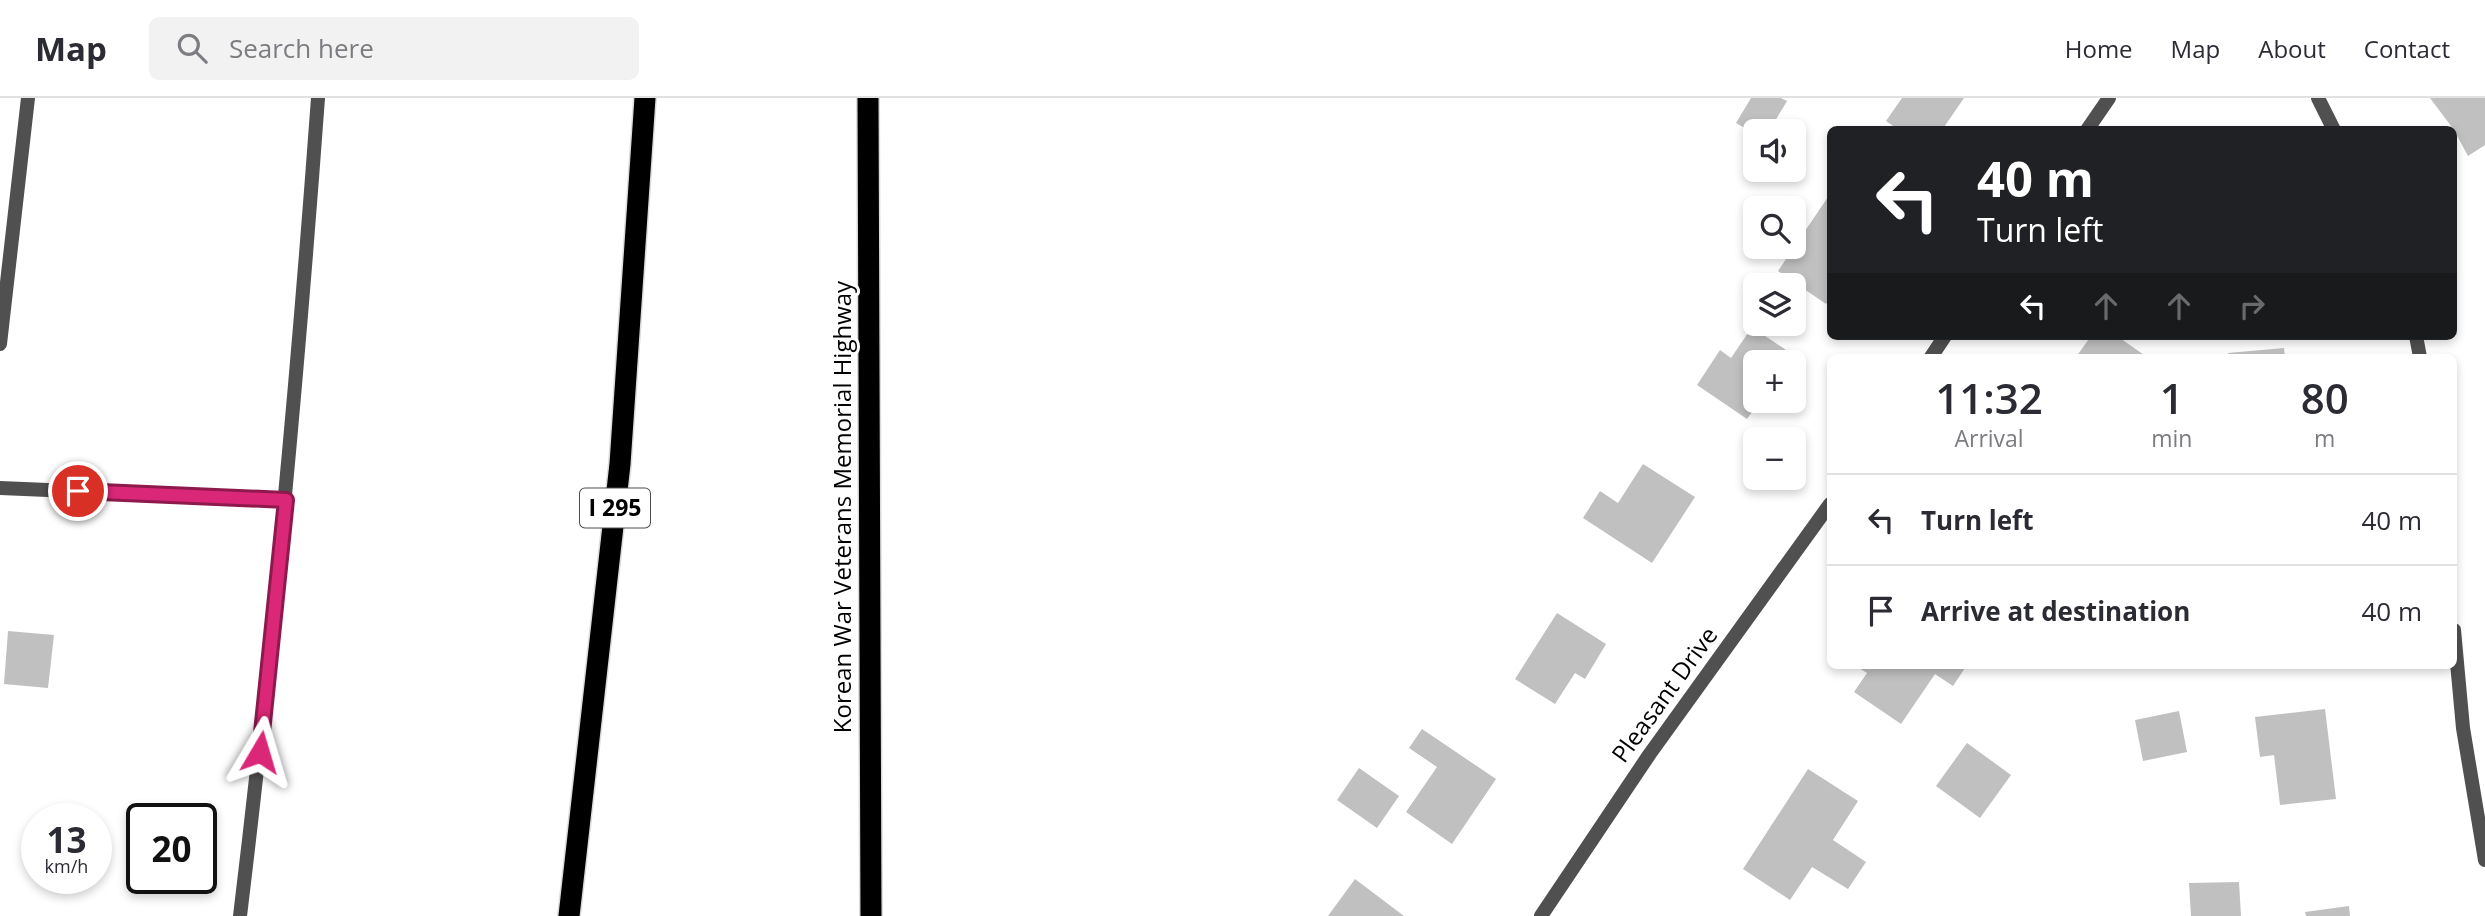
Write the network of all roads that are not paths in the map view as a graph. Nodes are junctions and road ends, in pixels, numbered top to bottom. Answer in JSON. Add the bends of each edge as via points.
{"nodes":[{"id":1,"x":28,"y":98,"type":"edge"},
{"id":2,"x":318,"y":98,"type":"edge"},
{"id":3,"x":645,"y":98,"type":"edge"},
{"id":4,"x":867,"y":98,"type":"edge"},
{"id":5,"x":2109,"y":98,"type":"edge"},
{"id":6,"x":2318,"y":98,"type":"edge"},
{"id":7,"x":2090,"y":126,"type":"edge"},
{"id":8,"x":2332,"y":126,"type":"edge"},
{"id":9,"x":0,"y":344,"type":"edge"},
{"id":10,"x":0,"y":488,"type":"edge"},
{"id":11,"x":286,"y":500,"type":"junction"},
{"id":12,"x":1827,"y":508,"type":"edge"},
{"id":13,"x":2457,"y":663,"type":"edge"},
{"id":14,"x":2485,"y":860,"type":"edge"},
{"id":15,"x":240,"y":916,"type":"edge"},
{"id":16,"x":569,"y":916,"type":"edge"},
{"id":17,"x":871,"y":916,"type":"edge"},
{"id":18,"x":1541,"y":916,"type":"edge"}],
"edges":[{"from":1,"to":9,"type":"street"},
{"from":2,"to":11,"type":"street"},
{"from":3,"to":16,"type":"highway","number":"I 295","via":[[620,464]]},
{"from":4,"to":17,"type":"highway","name":"Korean War Veterans Memorial Highway"},
{"from":5,"to":7,"type":"street"},
{"from":6,"to":8,"type":"street"},
{"from":10,"to":11,"type":"street"},
{"from":11,"to":15,"type":"street"},
{"from":12,"to":18,"type":"street","name":"Pleasant Drive","via":[[1649,755]]},
{"from":13,"to":14,"type":"street"}]}
